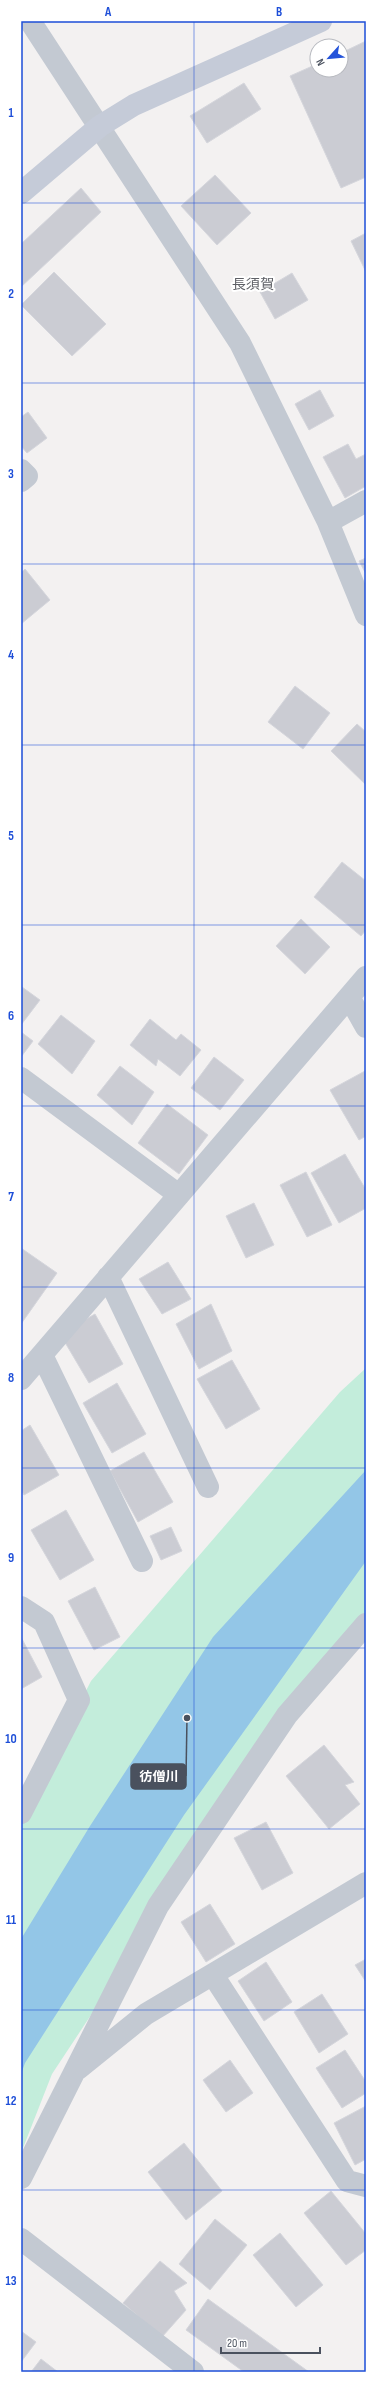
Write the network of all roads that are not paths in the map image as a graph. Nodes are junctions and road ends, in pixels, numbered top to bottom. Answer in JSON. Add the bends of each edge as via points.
{"nodes":[{"id":1,"x":30,"y":21,"type":"edge"},
{"id":2,"x":321,"y":21,"type":"edge"},
{"id":3,"x":100,"y":126,"type":"junction"},
{"id":4,"x":21,"y":193,"type":"edge"},
{"id":5,"x":21,"y":470,"type":"edge"},
{"id":6,"x":21,"y":481,"type":"edge"},
{"id":7,"x":366,"y":501,"type":"edge"},
{"id":8,"x":328,"y":522,"type":"junction"},
{"id":9,"x":366,"y":615,"type":"edge"},
{"id":10,"x":366,"y":977,"type":"edge"},
{"id":11,"x":349,"y":997,"type":"junction"},
{"id":12,"x":366,"y":1027,"type":"edge"},
{"id":13,"x":21,"y":1078,"type":"edge"},
{"id":14,"x":179,"y":1195,"type":"junction"},
{"id":15,"x":108,"y":1278,"type":"junction"},
{"id":16,"x":42,"y":1355,"type":"junction"},
{"id":17,"x":21,"y":1379,"type":"edge"},
{"id":18,"x":208,"y":1487,"type":"dead end"},
{"id":19,"x":142,"y":1561,"type":"dead end"},
{"id":20,"x":21,"y":1607,"type":"edge"},
{"id":21,"x":366,"y":1624,"type":"edge"},
{"id":22,"x":21,"y":1813,"type":"edge"},
{"id":23,"x":366,"y":1883,"type":"edge"},
{"id":24,"x":212,"y":1975,"type":"junction"},
{"id":25,"x":73,"y":2073,"type":"junction"},
{"id":26,"x":21,"y":2178,"type":"edge"},
{"id":27,"x":366,"y":2186,"type":"edge"},
{"id":28,"x":21,"y":2239,"type":"edge"},
{"id":29,"x":193,"y":2372,"type":"edge"}],
"edges":[{"from":1,"to":3,"type":"street"},
{"from":2,"to":3,"type":"street","via":[[134,105]]},
{"from":3,"to":4,"type":"street"},
{"from":3,"to":8,"type":"street","via":[[240,343]]},
{"from":5,"to":6,"type":"street","via":[[27,476]]},
{"from":7,"to":8,"type":"street"},
{"from":8,"to":9,"type":"street"},
{"from":10,"to":11,"type":"street"},
{"from":11,"to":12,"type":"street"},
{"from":11,"to":14,"type":"street"},
{"from":13,"to":14,"type":"street"},
{"from":14,"to":15,"type":"street"},
{"from":15,"to":16,"type":"street"},
{"from":15,"to":18,"type":"street"},
{"from":16,"to":17,"type":"street"},
{"from":16,"to":19,"type":"street"},
{"from":20,"to":22,"type":"street","via":[[44,1622],[79,1700]]},
{"from":21,"to":25,"type":"street","via":[[287,1714],[158,1906]]},
{"from":23,"to":24,"type":"street"},
{"from":24,"to":25,"type":"street","via":[[146,2014]]},
{"from":24,"to":27,"type":"street","via":[[347,2181]]},
{"from":25,"to":26,"type":"street"},
{"from":28,"to":29,"type":"street"}]}
